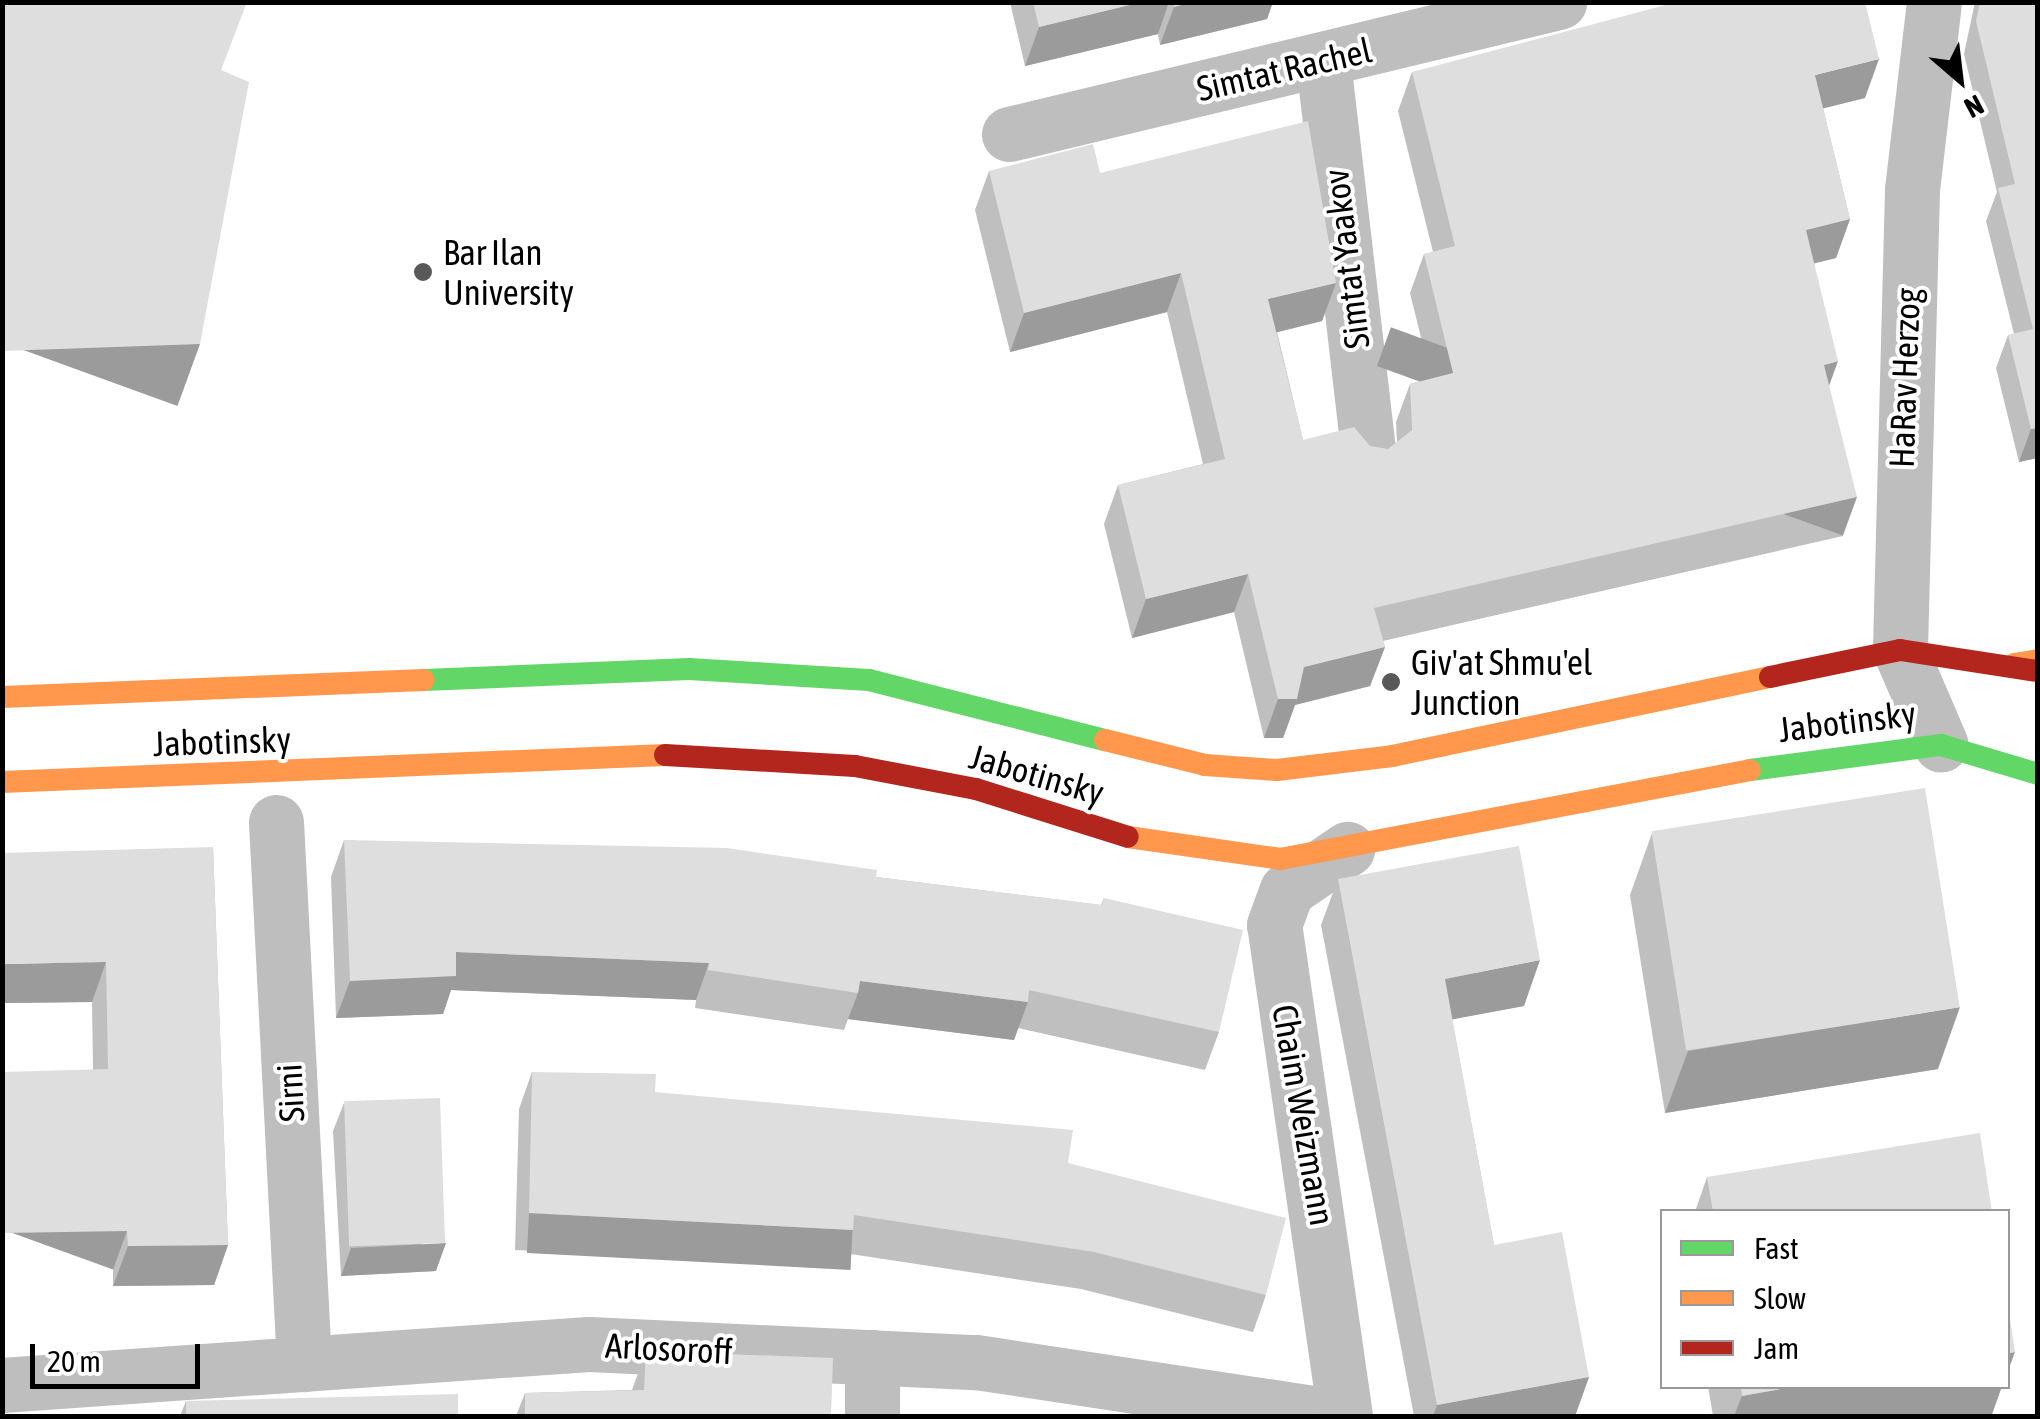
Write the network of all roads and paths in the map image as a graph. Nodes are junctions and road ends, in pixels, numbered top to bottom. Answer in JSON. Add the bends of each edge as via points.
{"nodes":[{"id":1,"x":1559,"y":2,"type":"edge"},
{"id":2,"x":1934,"y":2,"type":"edge"},
{"id":3,"x":1323,"y":61,"type":"junction"},
{"id":4,"x":1010,"y":134,"type":"dead end"},
{"id":5,"x":1368,"y":457,"type":"edge"},
{"id":6,"x":1900,"y":650,"type":"junction"},
{"id":7,"x":2038,"y":660,"type":"edge"},
{"id":8,"x":2014,"y":664,"type":"junction"},
{"id":9,"x":2038,"y":671,"type":"edge"},
{"id":10,"x":2,"y":697,"type":"edge"},
{"id":11,"x":1941,"y":745,"type":"junction"},
{"id":12,"x":2038,"y":774,"type":"edge"},
{"id":13,"x":2,"y":782,"type":"edge"},
{"id":14,"x":276,"y":822,"type":"dead end"},
{"id":15,"x":1347,"y":848,"type":"junction"},
{"id":16,"x":872,"y":1357,"type":"junction"},
{"id":17,"x":304,"y":1364,"type":"junction"},
{"id":18,"x":2,"y":1385,"type":"edge"},
{"id":19,"x":872,"y":1416,"type":"edge"},
{"id":20,"x":1332,"y":1416,"type":"edge"},
{"id":21,"x":1345,"y":1416,"type":"edge"}],
"edges":[{"from":1,"to":3,"type":"street","name":"Simtat Rachel"},
{"from":2,"to":6,"type":"street","name":"HaRav Herzog","via":[[1912,190]]},
{"from":3,"to":4,"type":"street","name":"Simtat Rachel"},
{"from":3,"to":5,"type":"street","name":"Simtat Yaakov"},
{"from":6,"to":8,"type":"main road","name":"Jabotinsky"},
{"from":6,"to":10,"type":"main road","name":"Jabotinsky","via":[[1793,665],[1392,756],[1277,770],[1205,765],[869,680],[689,668]]},
{"from":6,"to":11,"type":"street","name":"HaRav Herzog"},
{"from":7,"to":8,"type":"main road"},
{"from":8,"to":9,"type":"main road","name":"Jabotinsky"},
{"from":11,"to":12,"type":"main road","name":"Jabotinsky"},
{"from":11,"to":15,"type":"main road","name":"Jabotinsky","via":[[1852,750]]},
{"from":13,"to":15,"type":"main road","name":"Jabotinsky","via":[[687,754],[856,766],[1219,858]]},
{"from":14,"to":17,"type":"street","name":"Sirni"},
{"from":15,"to":21,"type":"street","name":"Chaim Weizmann","via":[[1287,890],[1274,925]]},
{"from":16,"to":17,"type":"street","name":"Arlosoroff","via":[[589,1344]]},
{"from":16,"to":19,"type":"street"},
{"from":16,"to":20,"type":"street","name":"Arlosoroff","via":[[976,1362]]},
{"from":17,"to":18,"type":"street","name":"Arlosoroff"}]}
